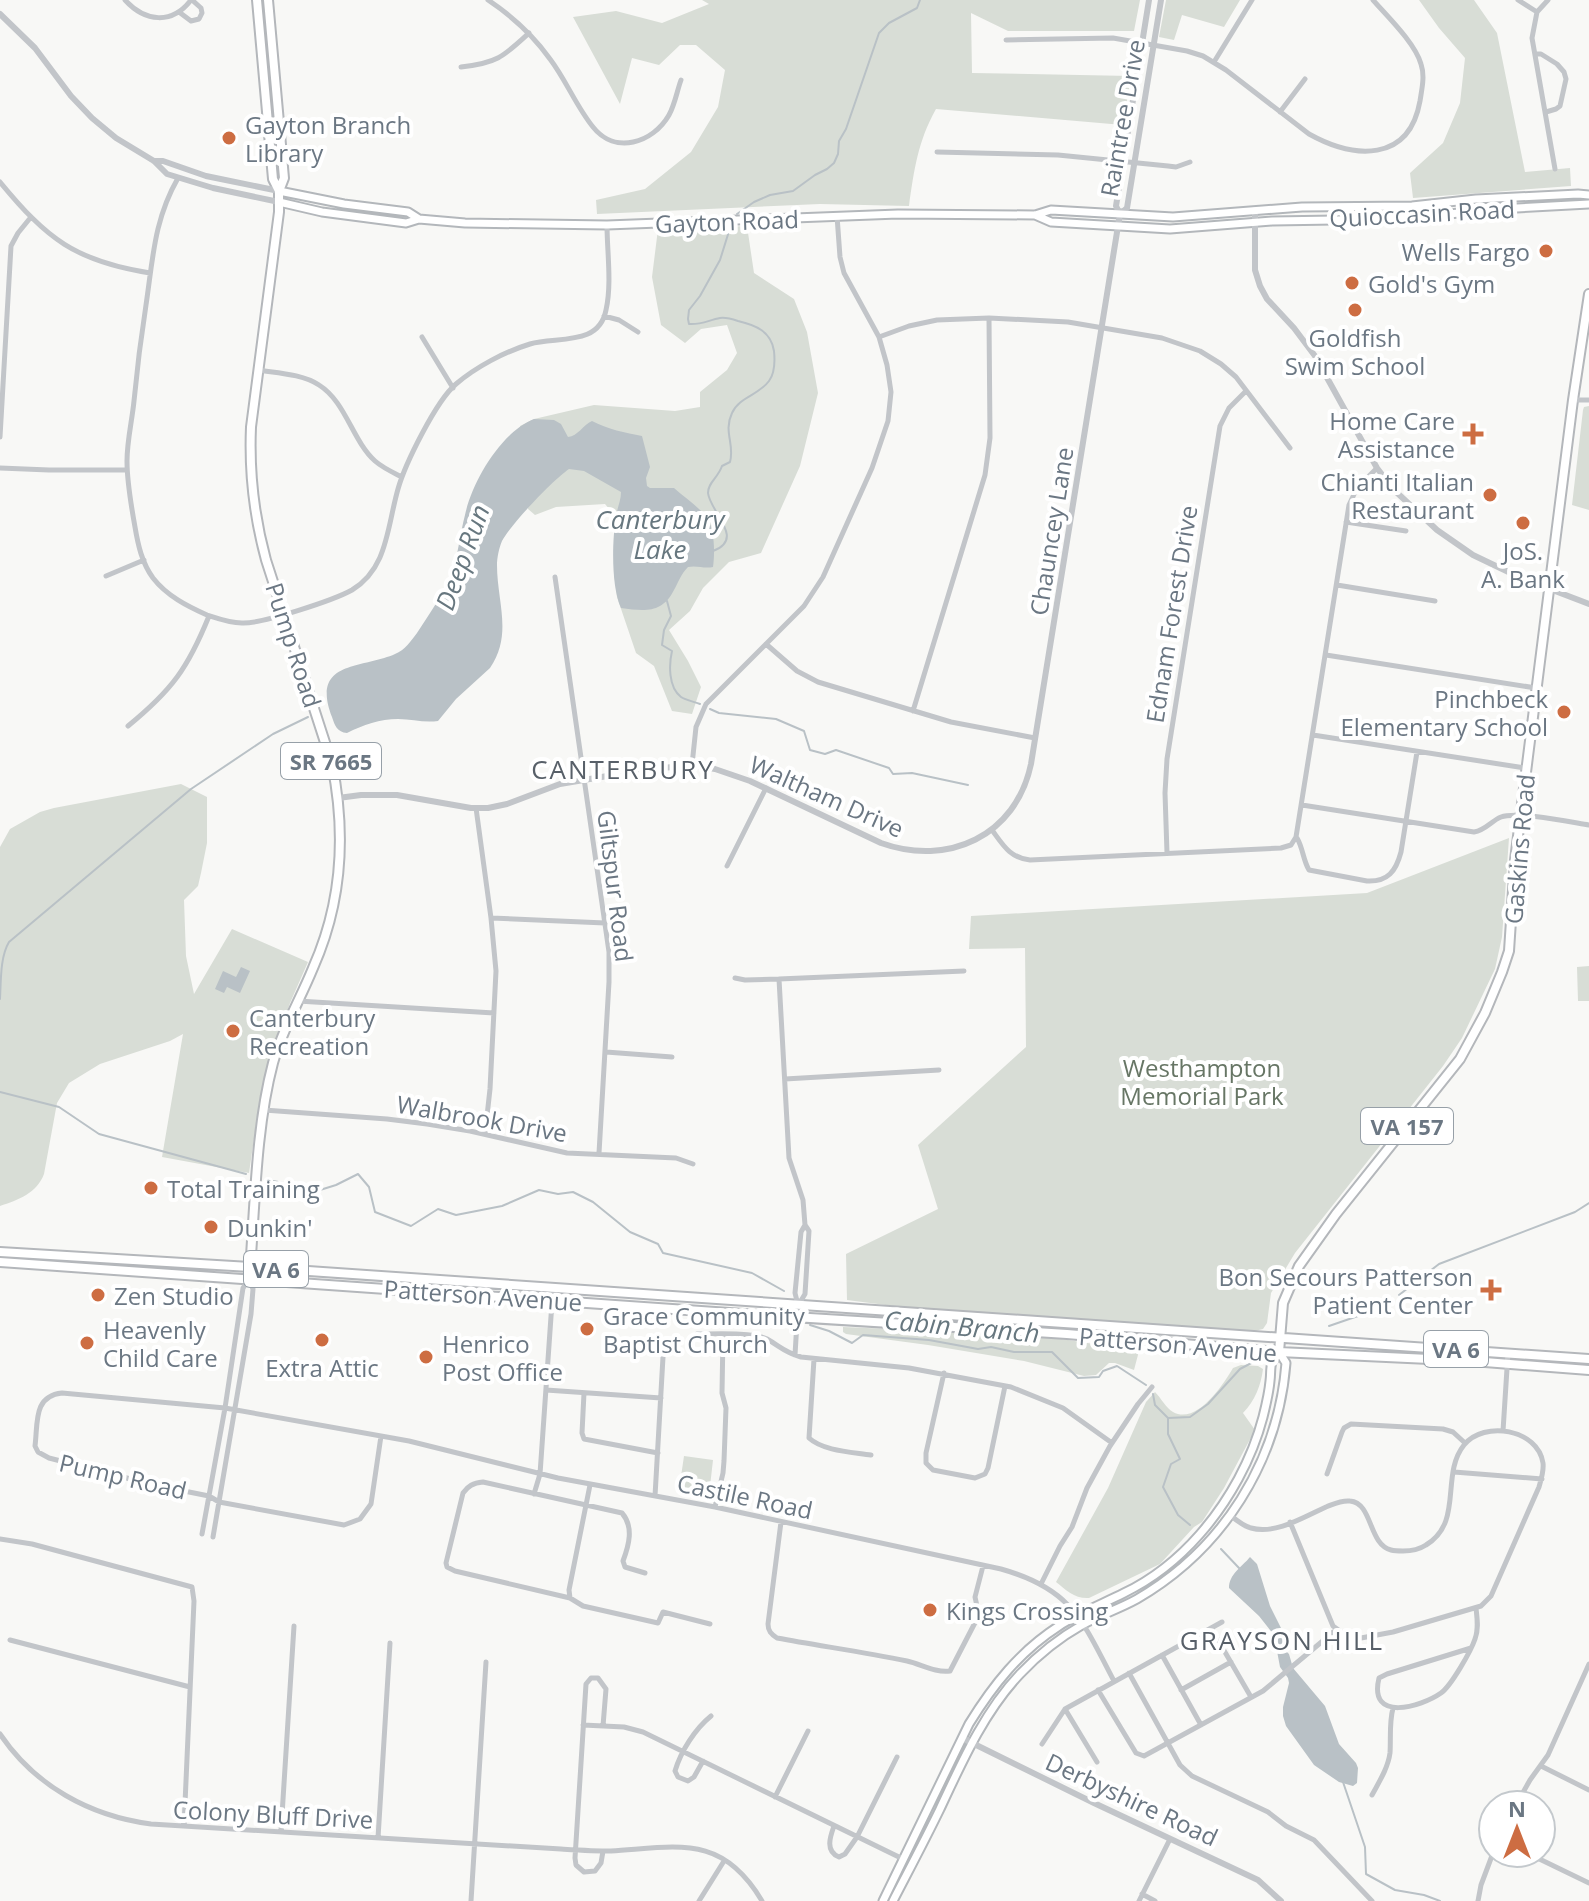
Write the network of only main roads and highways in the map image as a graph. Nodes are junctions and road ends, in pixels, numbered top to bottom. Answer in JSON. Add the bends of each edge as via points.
{"nodes":[{"id":1,"x":257,"y":0,"type":"edge"},
{"id":2,"x":268,"y":0,"type":"edge"},
{"id":3,"x":279,"y":191,"type":"junction"},
{"id":4,"x":1589,"y":195,"type":"edge"},
{"id":5,"x":279,"y":202,"type":"junction"},
{"id":6,"x":1589,"y":204,"type":"edge"},
{"id":7,"x":1255,"y":210,"type":"joint"},
{"id":8,"x":1035,"y":215,"type":"junction"},
{"id":9,"x":419,"y":219,"type":"junction"},
{"id":10,"x":1255,"y":222,"type":"joint"},
{"id":11,"x":1589,"y":294,"type":"edge"},
{"id":12,"x":0,"y":1252,"type":"edge"},
{"id":13,"x":0,"y":1262,"type":"edge"},
{"id":14,"x":250,"y":1267,"type":"junction"},
{"id":15,"x":249,"y":1279,"type":"junction"},
{"id":16,"x":1280,"y":1338,"type":"junction"},
{"id":17,"x":1279,"y":1352,"type":"junction"},
{"id":18,"x":1589,"y":1359,"type":"edge"},
{"id":19,"x":1589,"y":1370,"type":"edge"},
{"id":20,"x":883,"y":1901,"type":"edge"},
{"id":21,"x":893,"y":1901,"type":"edge"}],
"edges":[{"from":1,"to":3,"type":"main road","name":"Pump Road","number":"SR 7665","via":[[273,179]]},
{"from":2,"to":3,"type":"main road","name":"Pump Road","number":"SR 7665","via":[[284,178]]},
{"from":3,"to":5,"type":"main road","name":"Pump Road","number":"SR 7665"},
{"from":3,"to":9,"type":"main road","name":"Gayton Road","via":[[408,212]]},
{"from":4,"to":7,"type":"main road","name":"Quioccasin Road"},
{"from":5,"to":9,"type":"main road","name":"Gayton Road","via":[[381,221]]},
{"from":5,"to":14,"type":"main road","name":"Pump Road","number":"SR 7665","via":[[251,427],[253,500],[266,560],[332,764],[340,858],[322,946],[270,1077]]},
{"from":6,"to":10,"type":"main road","name":"Quioccasin Road","via":[[1399,219]]},
{"from":7,"to":8,"type":"main road","name":"Gayton Road","via":[[1173,217],[1066,210]]},
{"from":8,"to":9,"type":"main road","name":"Gayton Road","via":[[898,214],[607,225]]},
{"from":8,"to":10,"type":"main road","name":"Gayton Road","via":[[1051,222],[1170,229]]},
{"from":11,"to":16,"type":"main road","name":"Gaskins Road","number":"VA 157","via":[[1526,768],[1509,951],[1460,1059],[1304,1257],[1285,1295]]},
{"from":12,"to":14,"type":"main road","name":"Patterson Avenue","number":"VA 6"},
{"from":13,"to":15,"type":"main road","name":"Patterson Avenue","number":"VA 6"},
{"from":14,"to":15,"type":"main road","name":"Pump Road"},
{"from":14,"to":16,"type":"main road","name":"Patterson Avenue","number":"VA 6"},
{"from":15,"to":17,"type":"main road","name":"Patterson Avenue","number":"VA 6"},
{"from":16,"to":17,"type":"main road","number":"VA 157"},
{"from":16,"to":18,"type":"main road","name":"Patterson Avenue","number":"VA 6"},
{"from":17,"to":19,"type":"main road","name":"Patterson Avenue","number":"VA 6"},
{"from":17,"to":20,"type":"main road","via":[[1272,1362],[1265,1411],[1253,1445],[1215,1516],[1158,1572],[1077,1615],[1005,1673],[962,1738]]},
{"from":17,"to":21,"type":"main road","via":[[1286,1363],[1277,1423],[1258,1470],[1230,1515],[1177,1572],[1139,1598],[1084,1624],[1021,1673],[989,1713]]}]}
